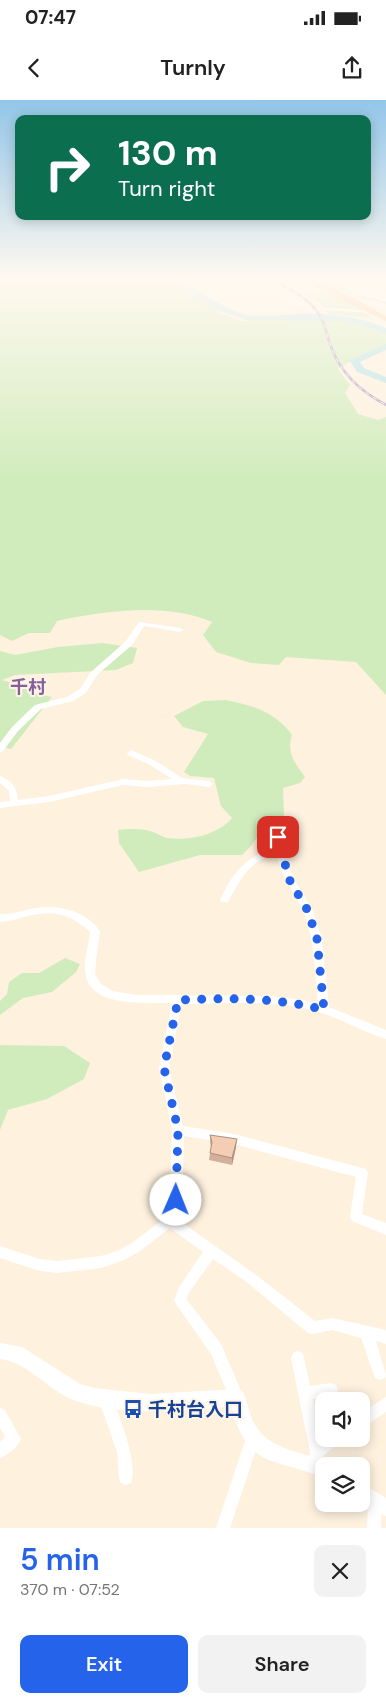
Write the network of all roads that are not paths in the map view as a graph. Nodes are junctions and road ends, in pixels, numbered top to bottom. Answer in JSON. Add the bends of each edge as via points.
{"nodes":[{"id":1,"x":180,"y":630,"type":"dead end"},
{"id":2,"x":0,"y":750,"type":"edge"},
{"id":3,"x":131,"y":753,"type":"dead end"},
{"id":4,"x":0,"y":779,"type":"edge"},
{"id":5,"x":181,"y":782,"type":"junction"},
{"id":6,"x":209,"y":784,"type":"dead end"},
{"id":7,"x":14,"y":802,"type":"junction"},
{"id":8,"x":0,"y":806,"type":"edge"},
{"id":9,"x":277,"y":826,"type":"dead end"},
{"id":10,"x":280,"y":849,"type":"junction"},
{"id":11,"x":225,"y":900,"type":"dead end"},
{"id":12,"x":0,"y":918,"type":"edge"},
{"id":13,"x":178,"y":1000,"type":"junction"},
{"id":14,"x":324,"y":1010,"type":"junction"},
{"id":15,"x":386,"y":1035,"type":"edge"},
{"id":16,"x":178,"y":1130,"type":"junction"},
{"id":17,"x":170,"y":1221,"type":"junction"},
{"id":18,"x":386,"y":1229,"type":"edge"},
{"id":19,"x":212,"y":1251,"type":"junction"},
{"id":20,"x":0,"y":1252,"type":"edge"},
{"id":21,"x":366,"y":1332,"type":"junction"},
{"id":22,"x":386,"y":1337,"type":"edge"},
{"id":23,"x":0,"y":1351,"type":"edge"},
{"id":24,"x":298,"y":1358,"type":"dead end"},
{"id":25,"x":380,"y":1373,"type":"dead end"},
{"id":26,"x":331,"y":1390,"type":"dead end"},
{"id":27,"x":305,"y":1394,"type":"junction"},
{"id":28,"x":105,"y":1398,"type":"junction"},
{"id":29,"x":237,"y":1398,"type":"junction"},
{"id":30,"x":386,"y":1404,"type":"edge"},
{"id":31,"x":0,"y":1415,"type":"edge"},
{"id":32,"x":370,"y":1416,"type":"edge"},
{"id":33,"x":253,"y":1438,"type":"junction"},
{"id":34,"x":0,"y":1451,"type":"edge"},
{"id":35,"x":317,"y":1457,"type":"edge"},
{"id":36,"x":315,"y":1461,"type":"edge"},
{"id":37,"x":126,"y":1478,"type":"dead end"},
{"id":38,"x":374,"y":1501,"type":"edge"},
{"id":39,"x":223,"y":1528,"type":"edge"},
{"id":40,"x":374,"y":1528,"type":"edge"}],
"edges":[{"from":1,"to":2,"type":"street","via":[[142,624],[129,643],[94,674],[83,691],[32,712],[15,728]]},
{"from":3,"to":5,"type":"street"},
{"from":4,"to":7,"type":"street","via":[[13,790]]},
{"from":5,"to":6,"type":"street"},
{"from":5,"to":7,"type":"street","via":[[123,782],[50,799]]},
{"from":7,"to":8,"type":"street"},
{"from":9,"to":10,"type":"street"},
{"from":10,"to":11,"type":"street","via":[[264,853],[241,870],[232,881]]},
{"from":10,"to":14,"type":"street","via":[[289,879],[308,911],[317,939]]},
{"from":12,"to":13,"type":"street","via":[[53,909],[73,913],[95,931],[89,970],[96,986],[122,997]]},
{"from":13,"to":14,"type":"street","via":[[225,998],[302,1004]]},
{"from":13,"to":16,"type":"street","via":[[164,1068]]},
{"from":14,"to":15,"type":"street"},
{"from":16,"to":17,"type":"street","via":[[176,1200]]},
{"from":16,"to":18,"type":"street","via":[[234,1139],[362,1173],[356,1217]]},
{"from":17,"to":19,"type":"street"},
{"from":17,"to":20,"type":"street","via":[[120,1256],[101,1262],[57,1267]]},
{"from":19,"to":21,"type":"street","via":[[313,1328],[332,1324]]},
{"from":19,"to":29,"type":"street","via":[[180,1301],[216,1349]]},
{"from":21,"to":22,"type":"street"},
{"from":21,"to":25,"type":"street"},
{"from":23,"to":28,"type":"street","via":[[16,1353],[76,1392]]},
{"from":24,"to":27,"type":"street"},
{"from":26,"to":27,"type":"street"},
{"from":27,"to":35,"type":"street"},
{"from":28,"to":29,"type":"street","via":[[150,1404]]},
{"from":28,"to":37,"type":"street","via":[[124,1452]]},
{"from":29,"to":33,"type":"street"},
{"from":30,"to":32,"type":"street"},
{"from":31,"to":34,"type":"street","via":[[14,1439]]},
{"from":33,"to":36,"type":"street","via":[[268,1452]]},
{"from":33,"to":39,"type":"street"},
{"from":38,"to":40,"type":"street"}]}
